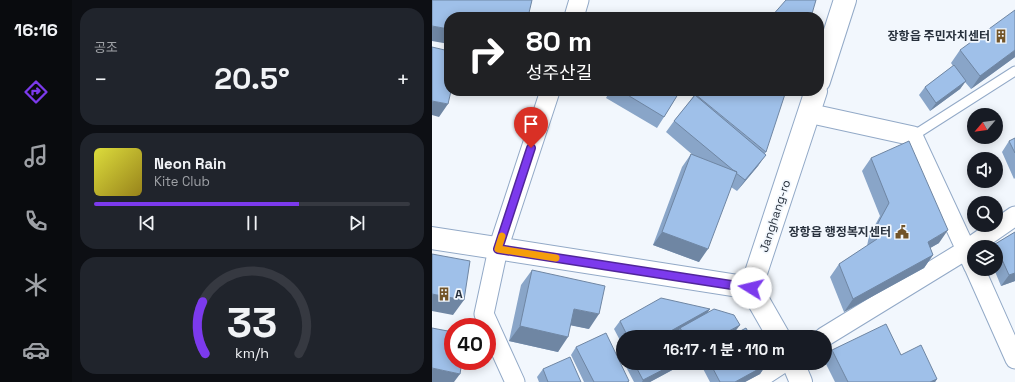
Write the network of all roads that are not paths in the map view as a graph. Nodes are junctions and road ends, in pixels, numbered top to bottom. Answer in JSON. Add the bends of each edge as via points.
{"nodes":[{"id":1,"x":579,"y":0,"type":"edge"},
{"id":2,"x":845,"y":0,"type":"edge"},
{"id":3,"x":575,"y":12,"type":"edge"},
{"id":4,"x":824,"y":65,"type":"edge"},
{"id":5,"x":1015,"y":71,"type":"edge"},
{"id":6,"x":548,"y":96,"type":"edge"},
{"id":7,"x":814,"y":96,"type":"edge"},
{"id":8,"x":808,"y":113,"type":"junction"},
{"id":9,"x":913,"y":136,"type":"junction"},
{"id":10,"x":1015,"y":216,"type":"edge"},
{"id":11,"x":432,"y":238,"type":"edge"},
{"id":12,"x":498,"y":249,"type":"junction"},
{"id":13,"x":966,"y":250,"type":"junction"},
{"id":14,"x":978,"y":276,"type":"edge"},
{"id":15,"x":751,"y":288,"type":"junction"},
{"id":16,"x":775,"y":330,"type":"edge"},
{"id":17,"x":832,"y":332,"type":"edge"},
{"id":18,"x":1015,"y":359,"type":"edge"},
{"id":19,"x":772,"y":370,"type":"edge"},
{"id":20,"x":796,"y":370,"type":"edge"},
{"id":21,"x":515,"y":382,"type":"edge"},
{"id":22,"x":754,"y":382,"type":"edge"},
{"id":23,"x":801,"y":382,"type":"edge"}],
"edges":[{"from":1,"to":3,"type":"street"},
{"from":2,"to":4,"type":"street"},
{"from":5,"to":9,"type":"lane"},
{"from":6,"to":12,"type":"street"},
{"from":7,"to":8,"type":"street","name":"Janghang-ro"},
{"from":8,"to":9,"type":"street"},
{"from":8,"to":15,"type":"street","name":"Janghang-ro"},
{"from":9,"to":13,"type":"street"},
{"from":10,"to":13,"type":"street"},
{"from":11,"to":12,"type":"street"},
{"from":12,"to":15,"type":"street"},
{"from":12,"to":21,"type":"street","via":[[484,314]]},
{"from":13,"to":17,"type":"street"},
{"from":14,"to":18,"type":"street"},
{"from":15,"to":16,"type":"street"},
{"from":19,"to":22,"type":"street"},
{"from":20,"to":23,"type":"street"}]}
